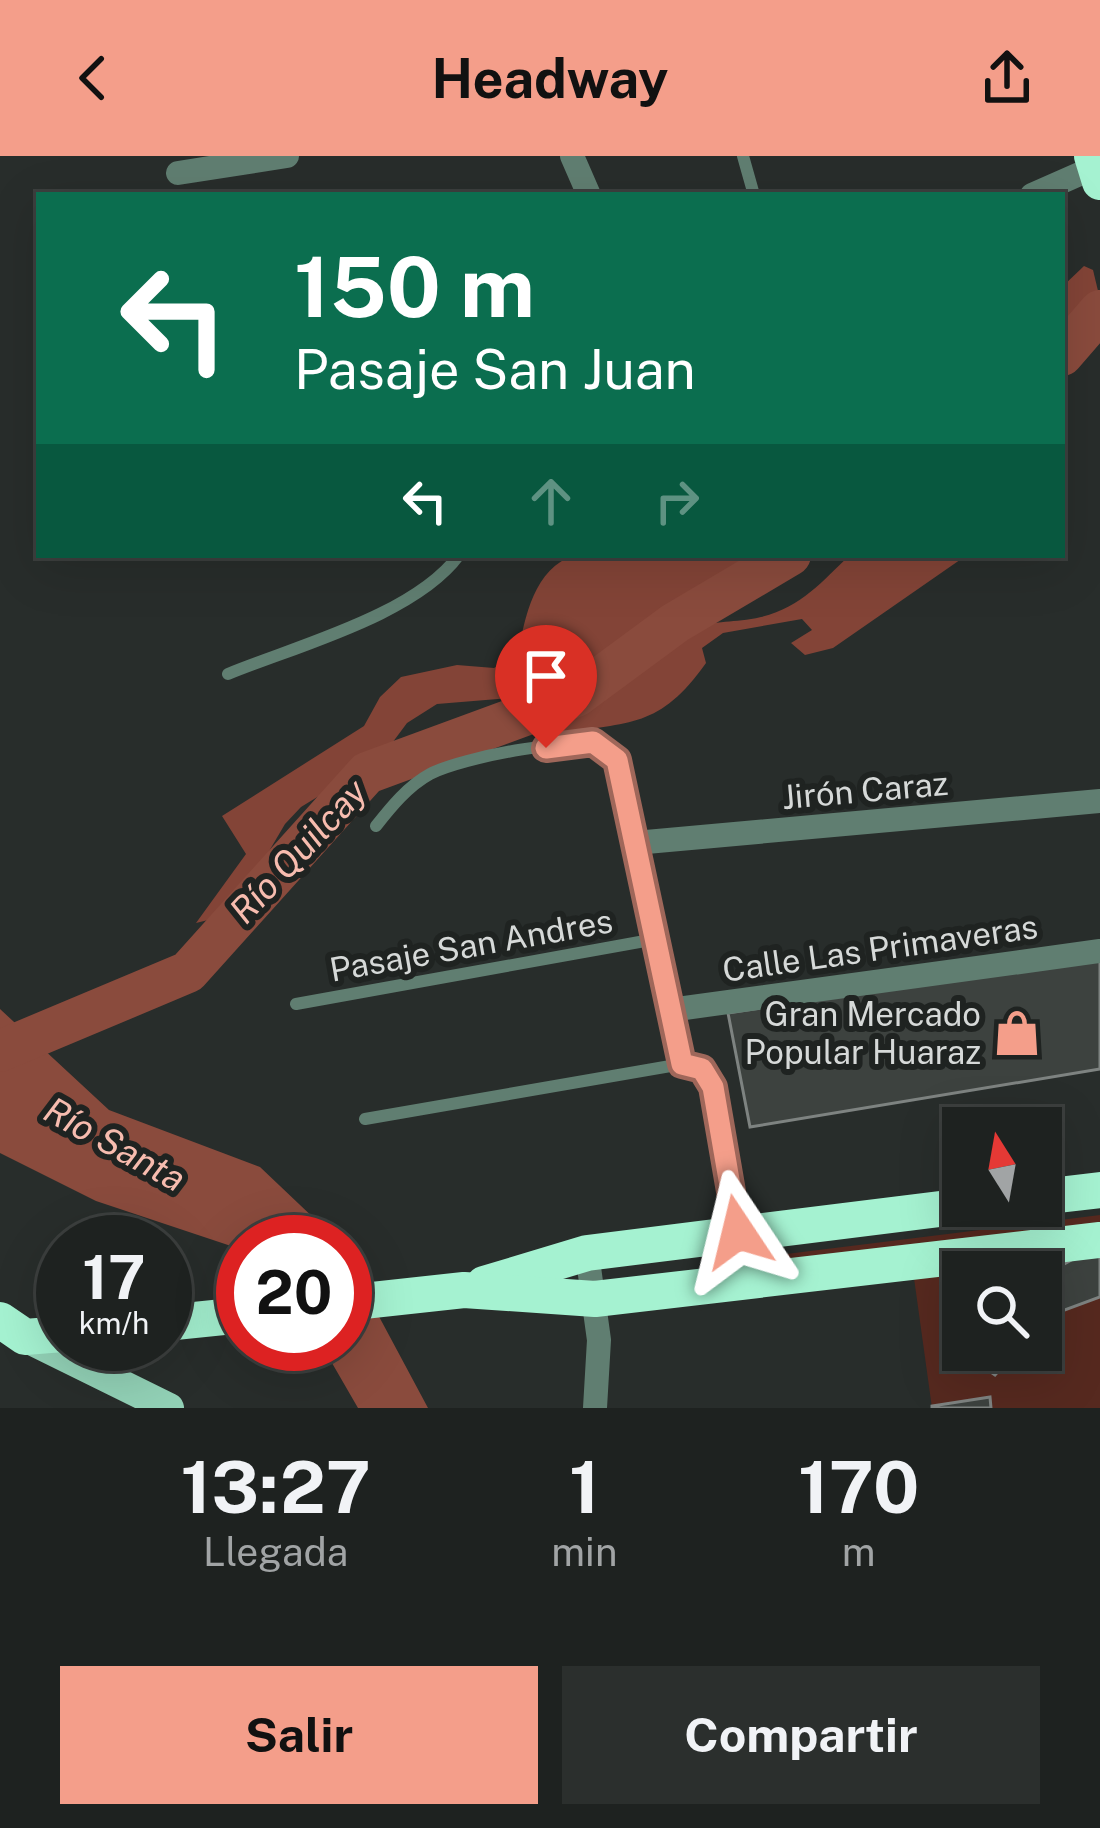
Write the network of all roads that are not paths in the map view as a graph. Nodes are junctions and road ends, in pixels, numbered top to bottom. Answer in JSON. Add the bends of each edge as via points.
{"nodes":[{"id":1,"x":287,"y":156,"type":"edge"},
{"id":2,"x":572,"y":156,"type":"edge"},
{"id":3,"x":743,"y":156,"type":"edge"},
{"id":4,"x":1097,"y":168,"type":"edge"},
{"id":5,"x":178,"y":173,"type":"dead end"},
{"id":6,"x":589,"y":192,"type":"edge"},
{"id":7,"x":753,"y":192,"type":"edge"},
{"id":8,"x":1040,"y":192,"type":"edge"},
{"id":9,"x":456,"y":558,"type":"edge"},
{"id":10,"x":228,"y":674,"type":"dead end"},
{"id":11,"x":1100,"y":801,"type":"edge"},
{"id":12,"x":376,"y":826,"type":"dead end"},
{"id":13,"x":635,"y":843,"type":"junction"},
{"id":14,"x":656,"y":939,"type":"junction"},
{"id":15,"x":1100,"y":951,"type":"edge"},
{"id":16,"x":296,"y":1004,"type":"dead end"},
{"id":17,"x":670,"y":1010,"type":"junction"},
{"id":18,"x":682,"y":1064,"type":"junction"},
{"id":19,"x":364,"y":1119,"type":"dead end"},
{"id":20,"x":1100,"y":1190,"type":"edge"},
{"id":21,"x":1062,"y":1195,"type":"edge"},
{"id":22,"x":942,"y":1209,"type":"edge"},
{"id":23,"x":738,"y":1232,"type":"junction"},
{"id":24,"x":1100,"y":1240,"type":"edge"},
{"id":25,"x":587,"y":1253,"type":"junction"},
{"id":26,"x":747,"y":1281,"type":"junction"},
{"id":27,"x":464,"y":1290,"type":"junction"},
{"id":28,"x":595,"y":1298,"type":"junction"},
{"id":29,"x":372,"y":1300,"type":"edge"},
{"id":30,"x":13,"y":1329,"type":"edge"},
{"id":31,"x":169,"y":1408,"type":"edge"},
{"id":32,"x":596,"y":1408,"type":"edge"}],
"edges":[{"from":1,"to":5,"type":"street"},
{"from":2,"to":6,"type":"street"},
{"from":3,"to":7,"type":"lane"},
{"from":4,"to":8,"type":"street"},
{"from":9,"to":10,"type":"lane","via":[[402,602]]},
{"from":11,"to":13,"type":"street","name":"Jirón Caraz"},
{"from":12,"to":13,"type":"lane","via":[[413,786],[448,767],[593,742],[617,760]]},
{"from":13,"to":14,"type":"lane"},
{"from":14,"to":16,"type":"lane","name":"Pasaje San Andres"},
{"from":14,"to":17,"type":"lane"},
{"from":15,"to":17,"type":"street","name":"Calle Las Primaveras"},
{"from":17,"to":18,"type":"lane"},
{"from":18,"to":19,"type":"lane"},
{"from":18,"to":23,"type":"lane","via":[[702,1069],[713,1087]]},
{"from":20,"to":21,"type":"highway"},
{"from":22,"to":23,"type":"highway"},
{"from":23,"to":25,"type":"highway"},
{"from":23,"to":26,"type":"lane"},
{"from":24,"to":26,"type":"highway"},
{"from":25,"to":27,"type":"highway"},
{"from":25,"to":28,"type":"street"},
{"from":26,"to":28,"type":"highway"},
{"from":27,"to":28,"type":"highway"},
{"from":27,"to":29,"type":"highway"},
{"from":28,"to":32,"type":"street"},
{"from":30,"to":31,"type":"main road"}]}
